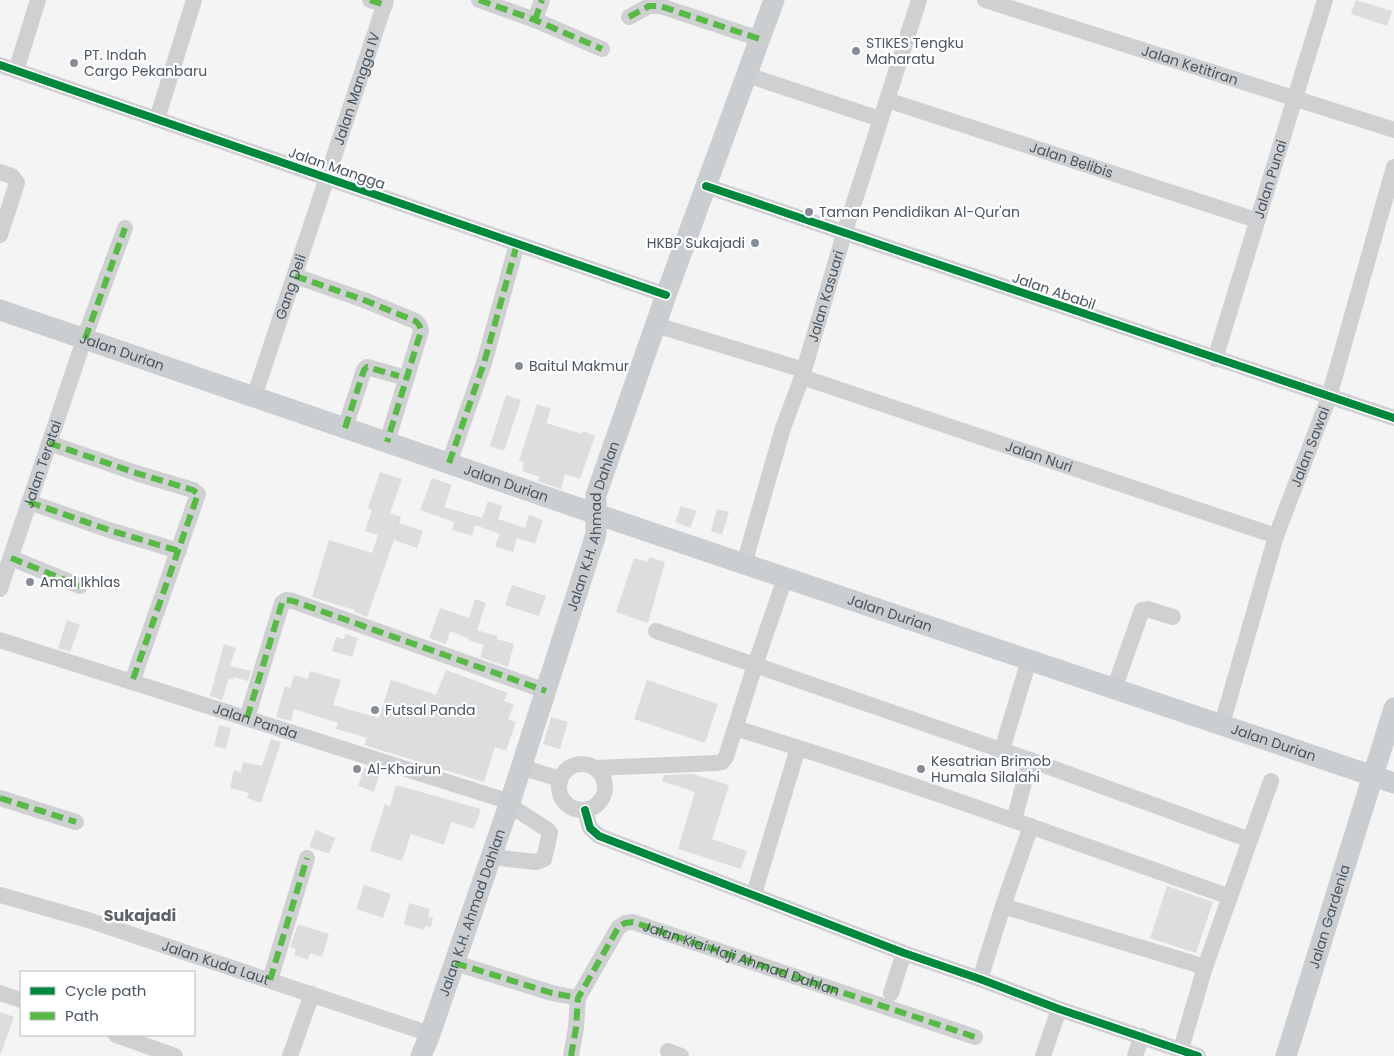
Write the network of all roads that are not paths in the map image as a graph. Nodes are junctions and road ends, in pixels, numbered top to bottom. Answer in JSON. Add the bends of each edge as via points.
{"nodes":[{"id":1,"x":38,"y":0,"type":"edge"},
{"id":2,"x":194,"y":0,"type":"edge"},
{"id":3,"x":479,"y":0,"type":"edge"},
{"id":4,"x":542,"y":0,"type":"edge"},
{"id":5,"x":774,"y":0,"type":"edge"},
{"id":6,"x":919,"y":0,"type":"edge"},
{"id":7,"x":985,"y":0,"type":"edge"},
{"id":8,"x":1325,"y":0,"type":"edge"},
{"id":9,"x":380,"y":2,"type":"edge"},
{"id":10,"x":629,"y":17,"type":"dead end"},
{"id":11,"x":535,"y":20,"type":"junction"},
{"id":12,"x":760,"y":39,"type":"junction"},
{"id":13,"x":602,"y":49,"type":"dead end"},
{"id":14,"x":0,"y":65,"type":"edge"},
{"id":15,"x":16,"y":71,"type":"junction"},
{"id":16,"x":747,"y":74,"type":"junction"},
{"id":17,"x":1294,"y":99,"type":"junction"},
{"id":18,"x":888,"y":100,"type":"junction"},
{"id":19,"x":157,"y":119,"type":"junction"},
{"id":20,"x":880,"y":119,"type":"junction"},
{"id":21,"x":1394,"y":130,"type":"edge"},
{"id":22,"x":1394,"y":167,"type":"edge"},
{"id":23,"x":0,"y":172,"type":"edge"},
{"id":24,"x":327,"y":178,"type":"junction"},
{"id":25,"x":706,"y":186,"type":"junction"},
{"id":26,"x":1256,"y":220,"type":"junction"},
{"id":27,"x":125,"y":228,"type":"dead end"},
{"id":28,"x":844,"y":234,"type":"junction"},
{"id":29,"x":0,"y":235,"type":"edge"},
{"id":30,"x":517,"y":244,"type":"junction"},
{"id":31,"x":295,"y":276,"type":"junction"},
{"id":32,"x":666,"y":295,"type":"junction"},
{"id":33,"x":0,"y":310,"type":"edge"},
{"id":34,"x":656,"y":325,"type":"junction"},
{"id":35,"x":85,"y":339,"type":"junction"},
{"id":36,"x":1215,"y":359,"type":"junction"},
{"id":37,"x":803,"y":373,"type":"junction"},
{"id":38,"x":399,"y":376,"type":"dead end"},
{"id":39,"x":254,"y":397,"type":"junction"},
{"id":40,"x":1329,"y":398,"type":"junction"},
{"id":41,"x":1394,"y":418,"type":"edge"},
{"id":42,"x":345,"y":428,"type":"junction"},
{"id":43,"x":387,"y":442,"type":"junction"},
{"id":44,"x":49,"y":443,"type":"junction"},
{"id":45,"x":449,"y":463,"type":"junction"},
{"id":46,"x":29,"y":502,"type":"junction"},
{"id":47,"x":596,"y":514,"type":"junction"},
{"id":48,"x":1276,"y":536,"type":"junction"},
{"id":49,"x":179,"y":551,"type":"junction"},
{"id":50,"x":10,"y":558,"type":"junction"},
{"id":51,"x":744,"y":564,"type":"junction"},
{"id":52,"x":785,"y":578,"type":"junction"},
{"id":53,"x":80,"y":586,"type":"dead end"},
{"id":54,"x":0,"y":588,"type":"edge"},
{"id":55,"x":1173,"y":617,"type":"dead end"},
{"id":56,"x":656,"y":630,"type":"dead end"},
{"id":57,"x":0,"y":640,"type":"edge"},
{"id":58,"x":1029,"y":660,"type":"junction"},
{"id":59,"x":755,"y":665,"type":"junction"},
{"id":60,"x":132,"y":682,"type":"junction"},
{"id":61,"x":1114,"y":689,"type":"junction"},
{"id":62,"x":546,"y":691,"type":"junction"},
{"id":63,"x":1394,"y":708,"type":"edge"},
{"id":64,"x":247,"y":718,"type":"junction"},
{"id":65,"x":1222,"y":724,"type":"junction"},
{"id":66,"x":735,"y":728,"type":"junction"},
{"id":67,"x":798,"y":748,"type":"junction"},
{"id":68,"x":1002,"y":750,"type":"junction"},
{"id":69,"x":1030,"y":760,"type":"junction"},
{"id":70,"x":521,"y":767,"type":"junction"},
{"id":71,"x":595,"y":768,"type":"junction"},
{"id":72,"x":1373,"y":776,"type":"junction"},
{"id":73,"x":560,"y":779,"type":"junction"},
{"id":74,"x":1271,"y":781,"type":"dead end"},
{"id":75,"x":1394,"y":783,"type":"edge"},
{"id":76,"x":0,"y":798,"type":"edge"},
{"id":77,"x":510,"y":803,"type":"junction"},
{"id":78,"x":585,"y":810,"type":"junction"},
{"id":79,"x":1014,"y":820,"type":"junction"},
{"id":80,"x":76,"y":822,"type":"dead end"},
{"id":81,"x":1031,"y":826,"type":"junction"},
{"id":82,"x":1250,"y":840,"type":"junction"},
{"id":83,"x":491,"y":857,"type":"junction"},
{"id":84,"x":307,"y":858,"type":"dead end"},
{"id":85,"x":0,"y":894,"type":"edge"},
{"id":86,"x":754,"y":894,"type":"junction"},
{"id":87,"x":1230,"y":897,"type":"junction"},
{"id":88,"x":1003,"y":906,"type":"junction"},
{"id":89,"x":904,"y":953,"type":"junction"},
{"id":90,"x":455,"y":963,"type":"junction"},
{"id":91,"x":1205,"y":967,"type":"junction"},
{"id":92,"x":980,"y":979,"type":"junction"},
{"id":93,"x":270,"y":980,"type":"junction"},
{"id":94,"x":0,"y":993,"type":"edge"},
{"id":95,"x":312,"y":994,"type":"junction"},
{"id":96,"x":578,"y":998,"type":"junction"},
{"id":97,"x":20,"y":1000,"type":"edge"},
{"id":98,"x":888,"y":1000,"type":"junction"},
{"id":99,"x":1059,"y":1009,"type":"junction"},
{"id":100,"x":430,"y":1034,"type":"junction"},
{"id":101,"x":119,"y":1036,"type":"edge"},
{"id":102,"x":1142,"y":1036,"type":"junction"},
{"id":103,"x":975,"y":1037,"type":"dead end"},
{"id":104,"x":1181,"y":1049,"type":"junction"},
{"id":105,"x":175,"y":1056,"type":"edge"},
{"id":106,"x":290,"y":1056,"type":"edge"},
{"id":107,"x":420,"y":1056,"type":"edge"},
{"id":108,"x":571,"y":1056,"type":"edge"},
{"id":109,"x":1043,"y":1056,"type":"edge"},
{"id":110,"x":1135,"y":1056,"type":"edge"},
{"id":111,"x":1198,"y":1056,"type":"edge"},
{"id":112,"x":1286,"y":1056,"type":"edge"}],
"edges":[{"from":1,"to":15,"type":"street"},
{"from":2,"to":19,"type":"street"},
{"from":3,"to":11,"type":"street"},
{"from":4,"to":11,"type":"street"},
{"from":5,"to":12,"type":"main road","name":"Jalan K.H. Ahmad Dahlan"},
{"from":6,"to":18,"type":"street","name":"Jalan Kasuari"},
{"from":7,"to":17,"type":"street","name":"Jalan Ketitiran"},
{"from":8,"to":17,"type":"street","name":"Jalan Punai"},
{"from":9,"to":24,"type":"street","name":"Jalan Mangga IV"},
{"from":10,"to":12,"type":"street","via":[[649,6],[660,6]]},
{"from":11,"to":13,"type":"street"},
{"from":12,"to":16,"type":"main road","name":"Jalan K.H. Ahmad Dahlan"},
{"from":14,"to":15,"type":"street","name":"Jalan Mangga"},
{"from":15,"to":19,"type":"street","name":"Jalan Mangga"},
{"from":16,"to":20,"type":"street"},
{"from":16,"to":25,"type":"main road","name":"Jalan K.H. Ahmad Dahlan"},
{"from":17,"to":21,"type":"street","name":"Jalan Ketitiran"},
{"from":17,"to":26,"type":"street","name":"Jalan Punai"},
{"from":18,"to":20,"type":"street","name":"Jalan Kasuari"},
{"from":18,"to":26,"type":"street","name":"Jalan Belibis"},
{"from":19,"to":24,"type":"street","name":"Jalan Mangga"},
{"from":20,"to":28,"type":"street","name":"Jalan Kasuari"},
{"from":22,"to":40,"type":"street","name":"Jalan Sawai"},
{"from":23,"to":29,"type":"street","via":[[12,176],[17,183]]},
{"from":24,"to":30,"type":"street","name":"Jalan Mangga"},
{"from":24,"to":31,"type":"street","name":"Gang Deli"},
{"from":25,"to":28,"type":"street","name":"Jalan Ababil"},
{"from":25,"to":32,"type":"main road","name":"Jalan K.H. Ahmad Dahlan"},
{"from":26,"to":36,"type":"street","name":"Jalan Punai"},
{"from":27,"to":35,"type":"street","name":"Jalan Teratai"},
{"from":28,"to":36,"type":"street","name":"Jalan Ababil"},
{"from":28,"to":37,"type":"street","name":"Jalan Kasuari"},
{"from":30,"to":32,"type":"street","name":"Jalan Mangga"},
{"from":30,"to":45,"type":"street","via":[[484,363]]},
{"from":31,"to":39,"type":"street","name":"Gang Deli"},
{"from":31,"to":43,"type":"street","via":[[364,300],[417,322],[420,327]]},
{"from":32,"to":34,"type":"main road","name":"Jalan K.H. Ahmad Dahlan"},
{"from":33,"to":35,"type":"main road","name":"Jalan Durian"},
{"from":34,"to":37,"type":"street","name":"Jalan Nuri"},
{"from":34,"to":47,"type":"main road","name":"Jalan K.H. Ahmad Dahlan","via":[[596,495]]},
{"from":35,"to":39,"type":"main road","name":"Jalan Durian"},
{"from":35,"to":44,"type":"street","name":"Jalan Teratai"},
{"from":36,"to":40,"type":"street","name":"Jalan Ababil"},
{"from":37,"to":48,"type":"street","name":"Jalan Nuri"},
{"from":37,"to":51,"type":"street","name":"Jalan Kasuari","via":[[783,428]]},
{"from":38,"to":42,"type":"street","via":[[367,367]]},
{"from":39,"to":42,"type":"main road","name":"Jalan Durian"},
{"from":40,"to":41,"type":"street","name":"Jalan Ababil"},
{"from":40,"to":48,"type":"street","name":"Jalan Sawai"},
{"from":42,"to":43,"type":"main road","name":"Jalan Durian"},
{"from":43,"to":45,"type":"main road","name":"Jalan Durian"},
{"from":44,"to":46,"type":"street","name":"Jalan Teratai"},
{"from":44,"to":49,"type":"street","via":[[196,492]]},
{"from":45,"to":47,"type":"main road","name":"Jalan Durian"},
{"from":46,"to":49,"type":"street"},
{"from":46,"to":50,"type":"street","name":"Jalan Teratai"},
{"from":47,"to":51,"type":"main road","name":"Jalan Durian"},
{"from":47,"to":62,"type":"main road","name":"Jalan K.H. Ahmad Dahlan","via":[[596,534]]},
{"from":48,"to":65,"type":"street","name":"Jalan Sawai"},
{"from":49,"to":60,"type":"street"},
{"from":50,"to":53,"type":"street"},
{"from":50,"to":54,"type":"street","name":"Jalan Teratai"},
{"from":51,"to":52,"type":"main road","name":"Jalan Durian"},
{"from":52,"to":58,"type":"main road","name":"Jalan Durian"},
{"from":52,"to":59,"type":"street"},
{"from":55,"to":61,"type":"street","via":[[1142,610]]},
{"from":56,"to":59,"type":"street"},
{"from":57,"to":60,"type":"street","name":"Jalan Panda"},
{"from":58,"to":61,"type":"main road","name":"Jalan Durian"},
{"from":58,"to":68,"type":"street"},
{"from":59,"to":66,"type":"street"},
{"from":59,"to":68,"type":"street"},
{"from":60,"to":64,"type":"street","name":"Jalan Panda"},
{"from":61,"to":65,"type":"main road","name":"Jalan Durian"},
{"from":62,"to":64,"type":"street","via":[[286,600],[282,603]]},
{"from":62,"to":70,"type":"main road","name":"Jalan K.H. Ahmad Dahlan"},
{"from":63,"to":72,"type":"main road","name":"Jalan Gardenia"},
{"from":64,"to":77,"type":"street","name":"Jalan Panda"},
{"from":65,"to":72,"type":"main road","name":"Jalan Durian"},
{"from":66,"to":67,"type":"street"},
{"from":66,"to":71,"type":"street","via":[[722,762]]},
{"from":67,"to":79,"type":"street"},
{"from":67,"to":86,"type":"street"},
{"from":68,"to":69,"type":"street"},
{"from":69,"to":79,"type":"street"},
{"from":69,"to":82,"type":"street"},
{"from":70,"to":73,"type":"street"},
{"from":70,"to":77,"type":"main road","name":"Jalan K.H. Ahmad Dahlan"},
{"from":71,"to":73,"type":"street","via":[[586,764],[575,765]]},
{"from":71,"to":78,"type":"street","via":[[604,780],[604,795],[595,806]]},
{"from":72,"to":75,"type":"main road","name":"Jalan Durian"},
{"from":72,"to":112,"type":"main road","name":"Jalan Gardenia"},
{"from":73,"to":78,"type":"street","via":[[560,795],[564,802],[570,807]]},
{"from":74,"to":82,"type":"street"},
{"from":76,"to":80,"type":"street"},
{"from":77,"to":83,"type":"main road","name":"Jalan K.H. Ahmad Dahlan"},
{"from":77,"to":83,"type":"street","name":"Jalan Panda","via":[[550,833],[544,859],[536,862]]},
{"from":78,"to":86,"type":"street","via":[[590,828],[599,836]]},
{"from":79,"to":81,"type":"street"},
{"from":81,"to":87,"type":"street"},
{"from":81,"to":88,"type":"street"},
{"from":82,"to":87,"type":"street"},
{"from":83,"to":90,"type":"main road","name":"Jalan K.H. Ahmad Dahlan"},
{"from":84,"to":93,"type":"street"},
{"from":85,"to":93,"type":"street","name":"Jalan Kuda Laut"},
{"from":86,"to":89,"type":"street"},
{"from":87,"to":91,"type":"street"},
{"from":88,"to":91,"type":"street"},
{"from":88,"to":92,"type":"street"},
{"from":89,"to":92,"type":"street"},
{"from":89,"to":98,"type":"street"},
{"from":90,"to":96,"type":"street"},
{"from":90,"to":100,"type":"main road","name":"Jalan K.H. Ahmad Dahlan"},
{"from":91,"to":104,"type":"street"},
{"from":92,"to":99,"type":"street"},
{"from":93,"to":95,"type":"street","name":"Jalan Kuda Laut"},
{"from":94,"to":97,"type":"street"},
{"from":95,"to":100,"type":"street","name":"Jalan Kuda Laut"},
{"from":95,"to":106,"type":"street"},
{"from":96,"to":98,"type":"street","name":"Jalan Kiai Haji Ahmad Dahlan","via":[[618,928],[632,922]]},
{"from":96,"to":108,"type":"street"},
{"from":98,"to":103,"type":"street","name":"Jalan Kiai Haji Ahmad Dahlan"},
{"from":99,"to":102,"type":"street"},
{"from":99,"to":109,"type":"street"},
{"from":100,"to":107,"type":"main road","name":"Jalan K.H. Ahmad Dahlan"},
{"from":101,"to":105,"type":"street"},
{"from":102,"to":104,"type":"street"},
{"from":102,"to":110,"type":"street"},
{"from":104,"to":111,"type":"street"}]}
